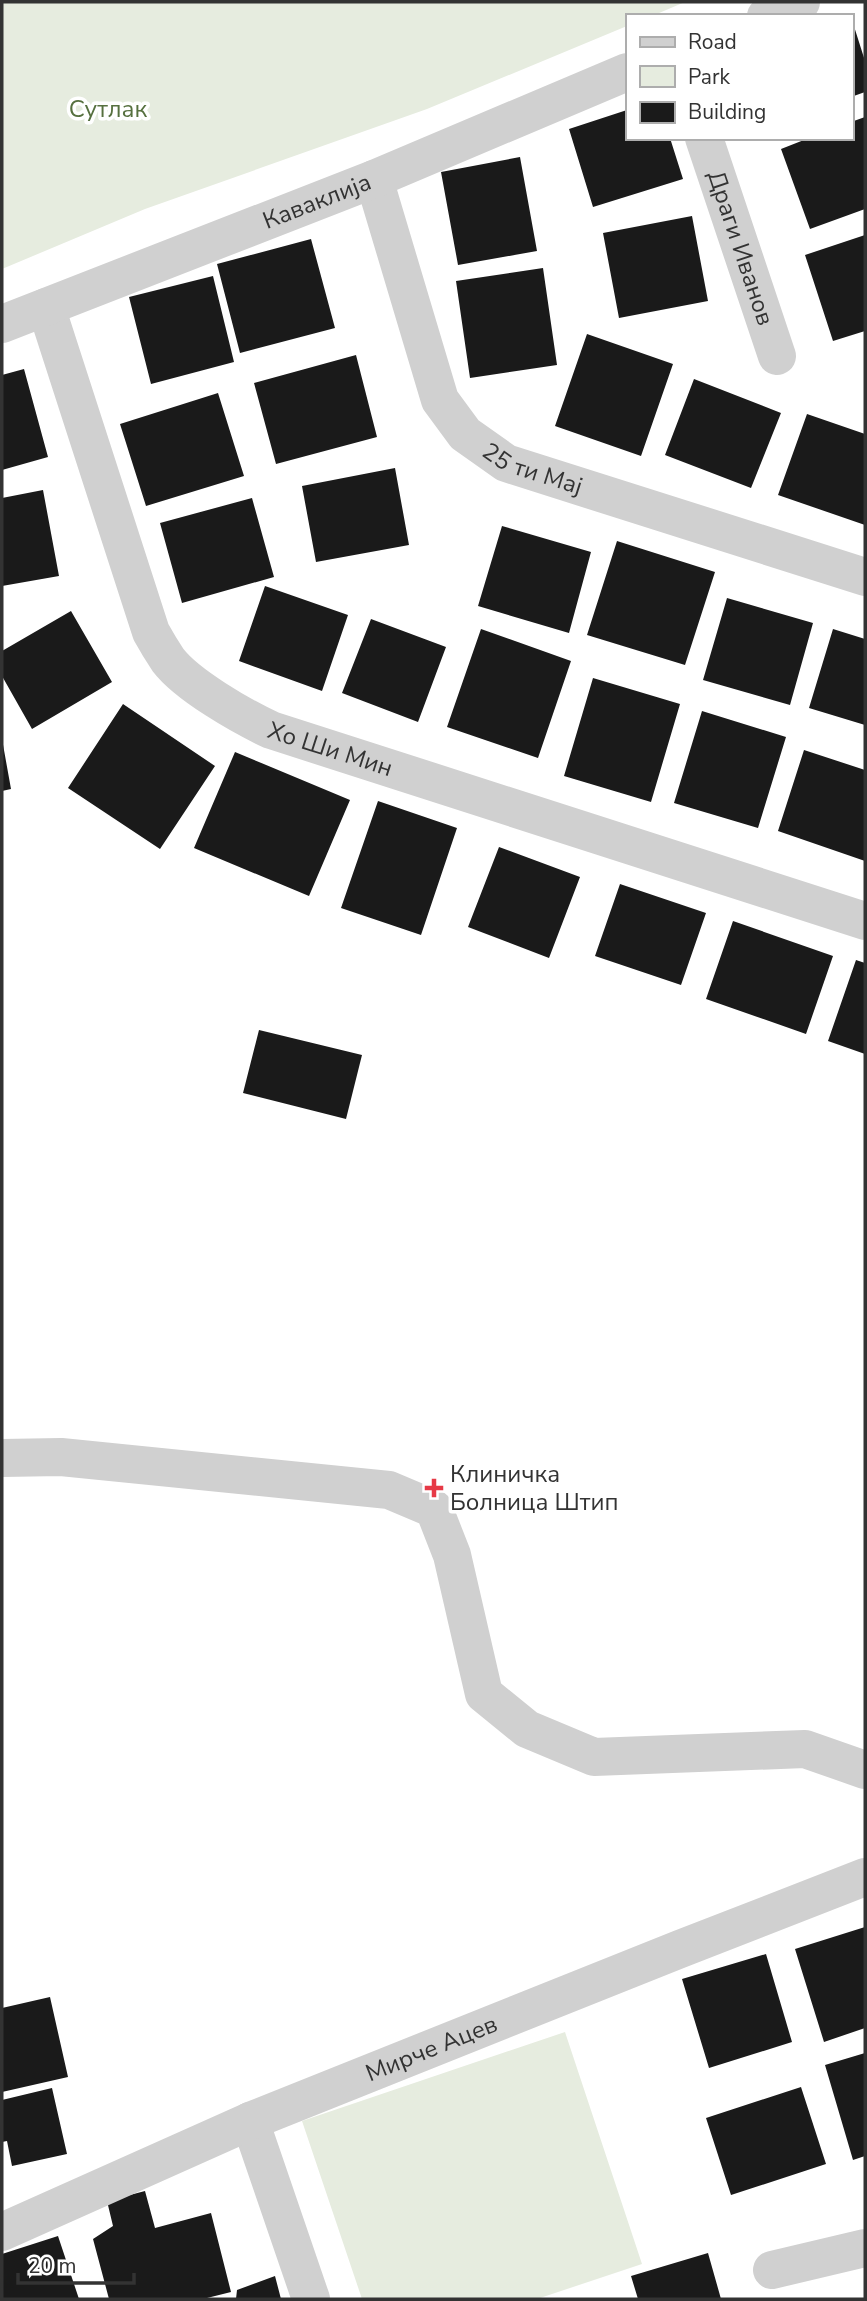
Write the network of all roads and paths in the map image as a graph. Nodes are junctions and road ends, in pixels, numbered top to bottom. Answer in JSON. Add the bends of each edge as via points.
{"nodes":[{"id":1,"x":801,"y":2,"type":"edge"},
{"id":2,"x":771,"y":14,"type":"edge"},
{"id":3,"x":626,"y":72,"type":"edge"},
{"id":4,"x":705,"y":140,"type":"edge"},
{"id":5,"x":374,"y":179,"type":"junction"},
{"id":6,"x":46,"y":307,"type":"junction"},
{"id":7,"x":2,"y":324,"type":"edge"},
{"id":8,"x":777,"y":356,"type":"dead end"},
{"id":9,"x":865,"y":577,"type":"edge"},
{"id":10,"x":865,"y":921,"type":"edge"},
{"id":11,"x":2,"y":1458,"type":"edge"},
{"id":12,"x":865,"y":1770,"type":"edge"},
{"id":13,"x":865,"y":1877,"type":"edge"},
{"id":14,"x":250,"y":2121,"type":"junction"},
{"id":15,"x":2,"y":2232,"type":"edge"},
{"id":16,"x":865,"y":2248,"type":"edge"},
{"id":17,"x":772,"y":2270,"type":"dead end"},
{"id":18,"x":312,"y":2299,"type":"edge"}],
"edges":[{"from":1,"to":2,"type":"street"},
{"from":3,"to":5,"type":"street","name":"Каваклија"},
{"from":4,"to":8,"type":"street","name":"Драги Иванов"},
{"from":5,"to":6,"type":"street","name":"Каваклија"},
{"from":5,"to":9,"type":"street","name":"25 ти Мај","via":[[440,400],[465,434],[506,463]]},
{"from":6,"to":7,"type":"street","name":"Каваклија"},
{"from":6,"to":10,"type":"street","name":"Хо Ши Мин","via":[[150,632],[170,662],[207,693],[271,730]]},
{"from":11,"to":12,"type":"street","via":[[61,1457],[389,1490],[434,1509],[452,1555],[484,1694],[527,1729],[594,1757],[805,1749]]},
{"from":13,"to":14,"type":"street","name":"Мирче Ацев"},
{"from":14,"to":15,"type":"street","name":"Мирче Ацев"},
{"from":14,"to":18,"type":"street"},
{"from":16,"to":17,"type":"street"}]}
